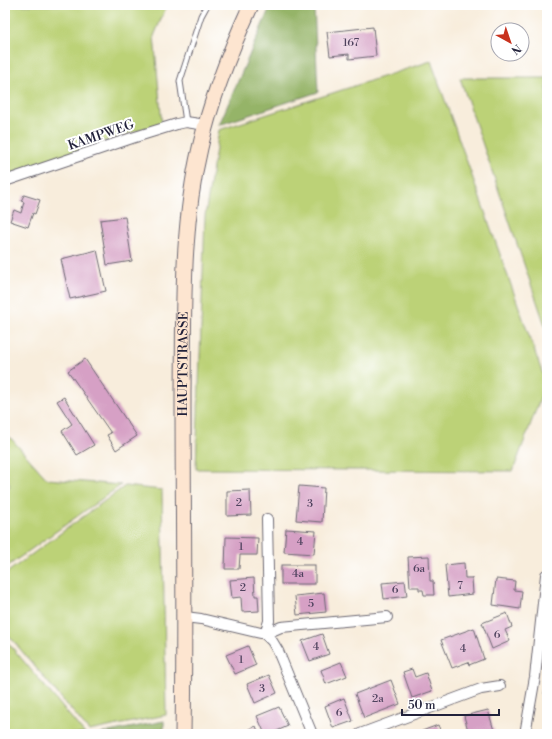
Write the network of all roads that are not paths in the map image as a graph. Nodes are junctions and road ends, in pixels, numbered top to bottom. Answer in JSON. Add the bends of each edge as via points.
{"nodes":[{"id":1,"x":207,"y":5,"type":"edge"},
{"id":2,"x":252,"y":5,"type":"edge"},
{"id":3,"x":186,"y":122,"type":"junction"},
{"id":4,"x":206,"y":125,"type":"junction"},
{"id":5,"x":5,"y":181,"type":"edge"},
{"id":6,"x":267,"y":519,"type":"dead end"},
{"id":7,"x":546,"y":575,"type":"edge"},
{"id":8,"x":184,"y":617,"type":"junction"},
{"id":9,"x":387,"y":617,"type":"dead end"},
{"id":10,"x":265,"y":634,"type":"junction"},
{"id":11,"x":500,"y":686,"type":"dead end"},
{"id":12,"x":183,"y":734,"type":"edge"},
{"id":13,"x":312,"y":734,"type":"edge"},
{"id":14,"x":360,"y":734,"type":"edge"},
{"id":15,"x":525,"y":734,"type":"edge"}],
"edges":[{"from":1,"to":3,"type":"lane","via":[[180,81]]},
{"from":2,"to":4,"type":"main road","name":"HAUPTSTRASSE","via":[[225,66]]},
{"from":3,"to":4,"type":"street","name":"KAMPWEG"},
{"from":3,"to":5,"type":"street","name":"KAMPWEG"},
{"from":4,"to":8,"type":"main road","name":"HAUPTSTRASSE","via":[[190,203],[184,271]]},
{"from":6,"to":10,"type":"street","via":[[269,621]]},
{"from":7,"to":15,"type":"street","via":[[535,677]]},
{"from":8,"to":10,"type":"street"},
{"from":8,"to":12,"type":"main road","name":"HAUPTSTRASSE"},
{"from":9,"to":10,"type":"street","via":[[281,627]]},
{"from":10,"to":13,"type":"street","via":[[278,650]]},
{"from":11,"to":14,"type":"street","via":[[481,689]]}]}
